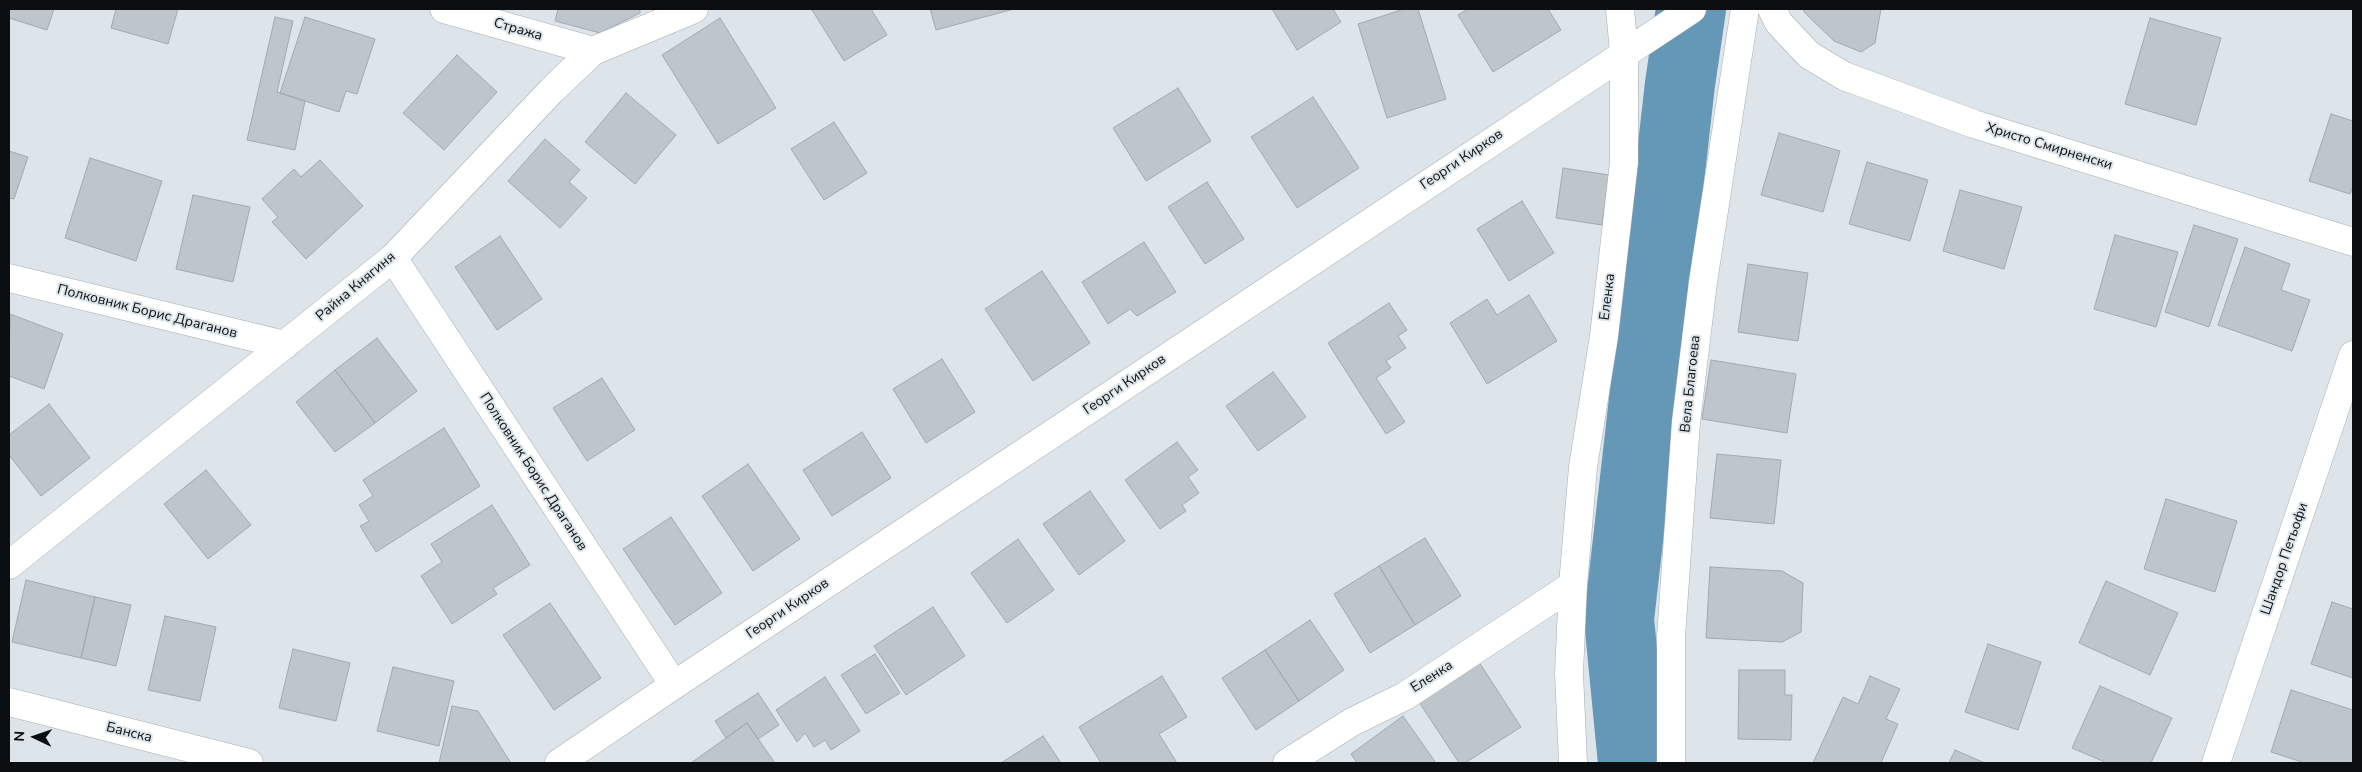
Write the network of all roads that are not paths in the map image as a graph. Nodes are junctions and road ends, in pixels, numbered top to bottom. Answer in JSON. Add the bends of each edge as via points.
{"nodes":[{"id":1,"x":444,"y":9,"type":"edge"},
{"id":2,"x":694,"y":9,"type":"edge"},
{"id":3,"x":1620,"y":9,"type":"edge"},
{"id":4,"x":1692,"y":9,"type":"edge"},
{"id":5,"x":1745,"y":9,"type":"edge"},
{"id":6,"x":1772,"y":9,"type":"edge"},
{"id":7,"x":593,"y":51,"type":"junction"},
{"id":8,"x":1624,"y":52,"type":"junction"},
{"id":9,"x":2353,"y":242,"type":"edge"},
{"id":10,"x":393,"y":258,"type":"junction"},
{"id":11,"x":9,"y":278,"type":"edge"},
{"id":12,"x":285,"y":346,"type":"junction"},
{"id":13,"x":2353,"y":355,"type":"edge"},
{"id":14,"x":9,"y":565,"type":"edge"},
{"id":15,"x":1573,"y":585,"type":"junction"},
{"id":16,"x":674,"y":685,"type":"junction"},
{"id":17,"x":9,"y":702,"type":"edge"},
{"id":18,"x":249,"y":763,"type":"edge"},
{"id":19,"x":559,"y":763,"type":"edge"},
{"id":20,"x":1288,"y":763,"type":"edge"},
{"id":21,"x":1573,"y":763,"type":"edge"},
{"id":22,"x":1671,"y":763,"type":"edge"},
{"id":23,"x":2216,"y":763,"type":"edge"}],
"edges":[{"from":1,"to":7,"type":"street","name":"Стража"},
{"from":2,"to":7,"type":"street","name":"Райна Княгиня"},
{"from":3,"to":8,"type":"street","name":"Еленка"},
{"from":4,"to":8,"type":"street","name":"Георги Кирков"},
{"from":5,"to":22,"type":"street","name":"Вела Благоева","via":[[1703,282],[1686,422],[1671,637]]},
{"from":6,"to":9,"type":"street","name":"Христо Смирненски","via":[[1779,23],[1809,55],[1844,76],[1974,124]]},
{"from":7,"to":10,"type":"street","name":"Райна Княгиня"},
{"from":8,"to":15,"type":"street","name":"Еленка","via":[[1624,162],[1604,336],[1583,467]]},
{"from":8,"to":16,"type":"street","name":"Георги Кирков"},
{"from":10,"to":12,"type":"street","name":"Райна Княгиня"},
{"from":10,"to":16,"type":"street","name":"Полковник Борис Драганов"},
{"from":11,"to":12,"type":"street","name":"Полковник Борис Драганов"},
{"from":12,"to":14,"type":"street","name":"Райна Княгиня"},
{"from":13,"to":23,"type":"street","name":"Шандор Петьофи"},
{"from":15,"to":20,"type":"street","name":"Еленка","via":[[1404,696],[1352,722]]},
{"from":15,"to":21,"type":"street","name":"Еленка","via":[[1569,674]]},
{"from":16,"to":19,"type":"street","name":"Георги Кирков"},
{"from":17,"to":18,"type":"street","name":"Банска"}]}
